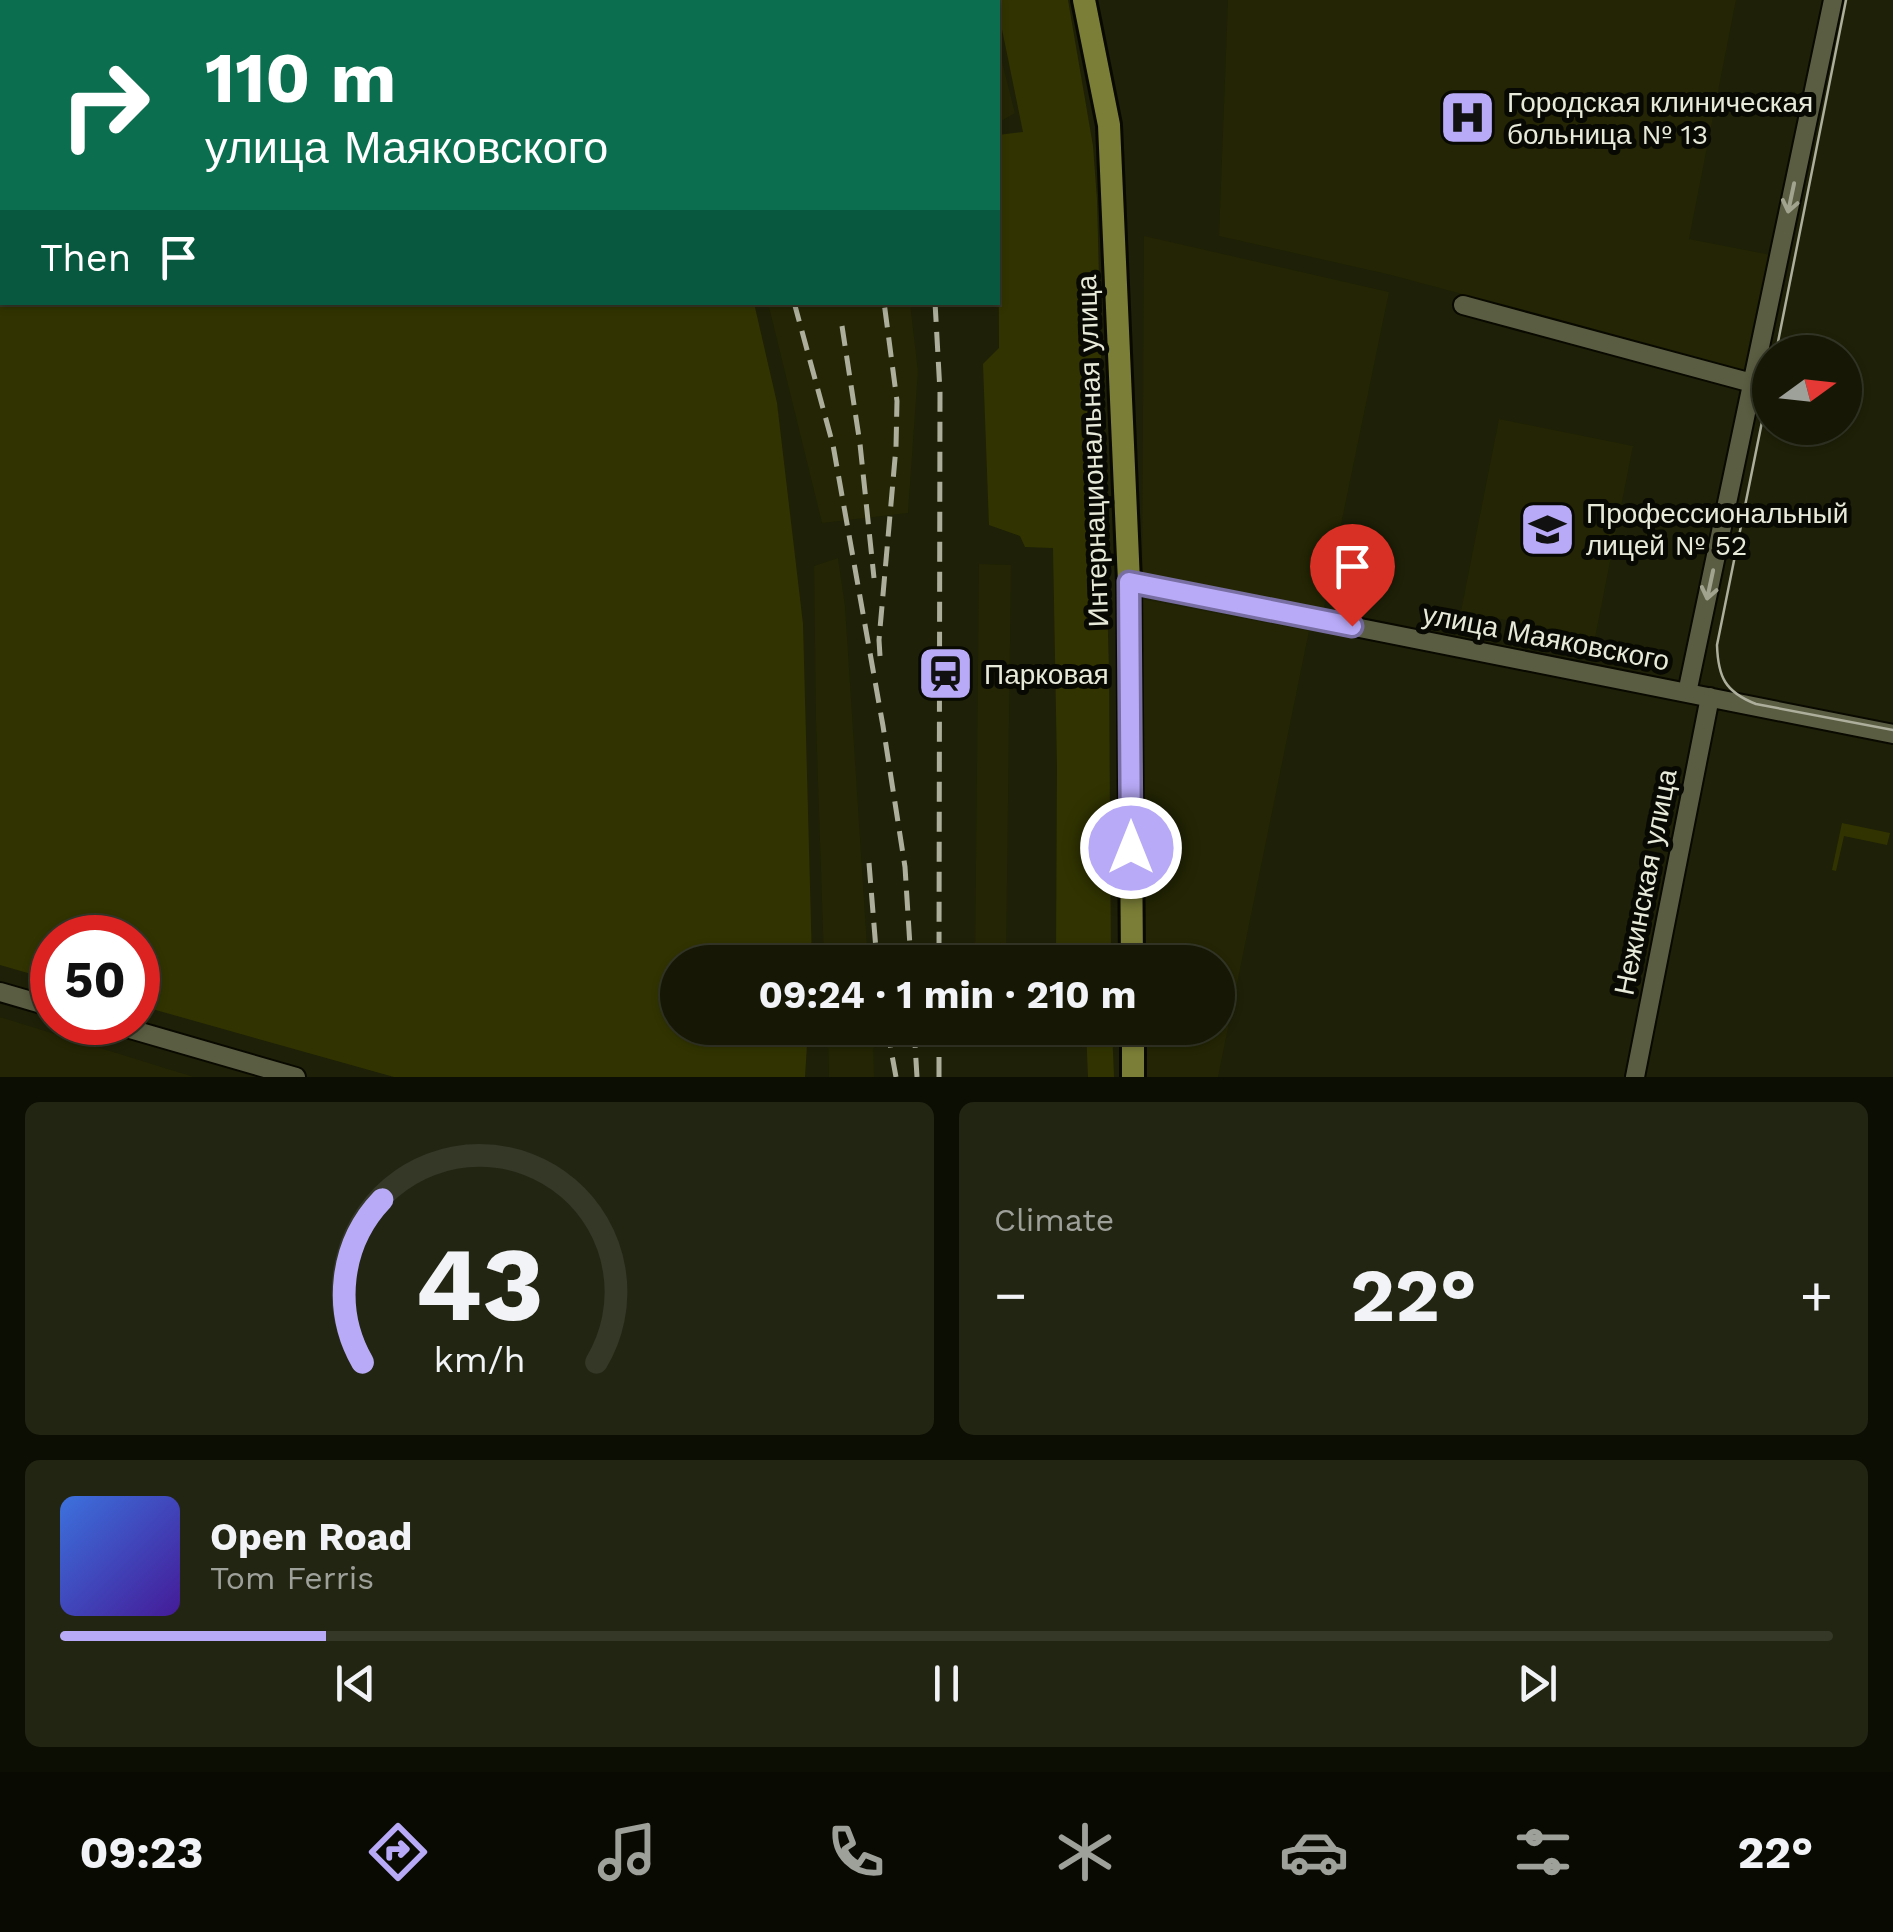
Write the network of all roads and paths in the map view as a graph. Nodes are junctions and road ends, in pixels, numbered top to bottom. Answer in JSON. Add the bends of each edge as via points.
{"nodes":[{"id":1,"x":1084,"y":0,"type":"edge"},
{"id":2,"x":1833,"y":0,"type":"edge"},
{"id":3,"x":1463,"y":305,"type":"dead end"},
{"id":4,"x":1762,"y":335,"type":"edge"},
{"id":5,"x":1752,"y":383,"type":"joint"},
{"id":6,"x":1129,"y":582,"type":"junction"},
{"id":7,"x":1687,"y":693,"type":"junction"},
{"id":8,"x":1710,"y":697,"type":"junction"},
{"id":9,"x":1893,"y":734,"type":"edge"},
{"id":10,"x":1132,"y":945,"type":"edge"},
{"id":11,"x":0,"y":992,"type":"edge"},
{"id":12,"x":30,"y":1001,"type":"edge"},
{"id":13,"x":160,"y":1038,"type":"edge"},
{"id":14,"x":1132,"y":1045,"type":"edge"},
{"id":15,"x":296,"y":1077,"type":"edge"},
{"id":16,"x":1133,"y":1077,"type":"edge"},
{"id":17,"x":1635,"y":1077,"type":"edge"}],
"edges":[{"from":1,"to":6,"type":"main road","name":"Интернациональная улица","via":[[1109,125]]},
{"from":2,"to":4,"type":"street","one_way":true},
{"from":3,"to":5,"type":"street"},
{"from":5,"to":7,"type":"street","one_way":true},
{"from":6,"to":7,"type":"street","name":"улица Маяковского"},
{"from":6,"to":10,"type":"main road","name":"Интернациональная улица"},
{"from":7,"to":8,"type":"street","name":"улица Маяковского"},
{"from":8,"to":9,"type":"street","name":"улица Маяковского"},
{"from":8,"to":17,"type":"street","name":"Нежинская улица"},
{"from":11,"to":12,"type":"street"},
{"from":13,"to":15,"type":"street"},
{"from":14,"to":16,"type":"main road"}]}
